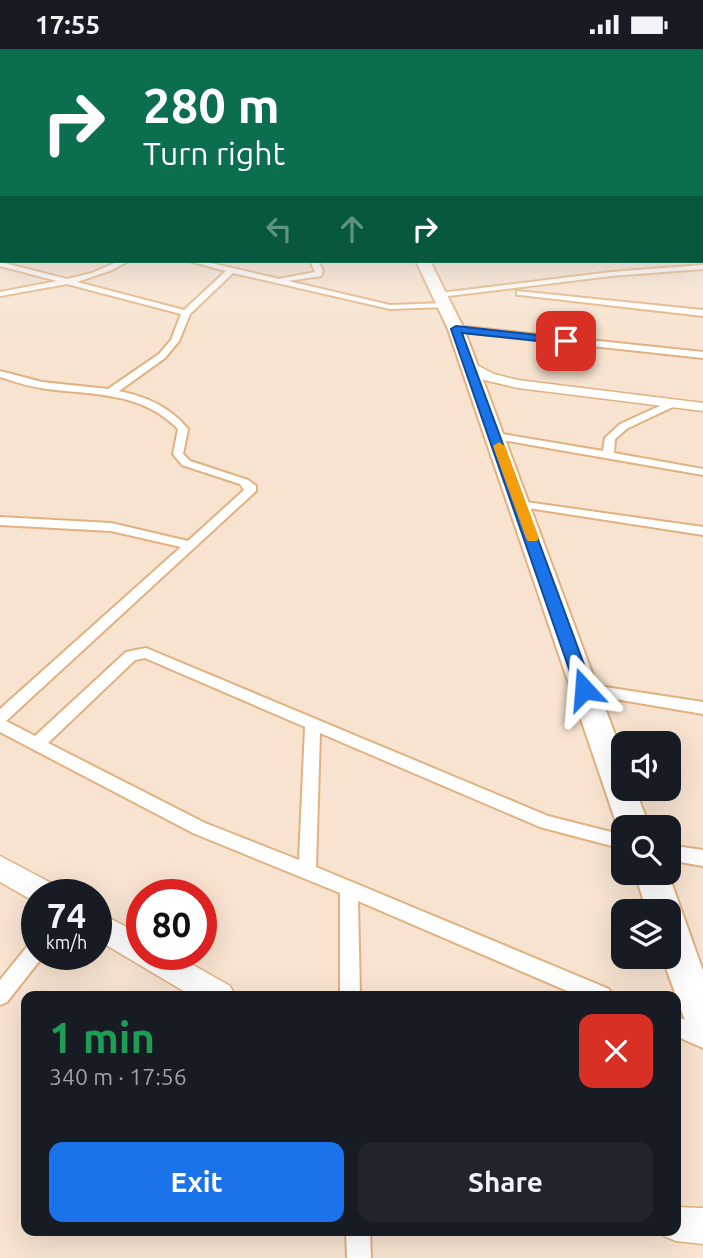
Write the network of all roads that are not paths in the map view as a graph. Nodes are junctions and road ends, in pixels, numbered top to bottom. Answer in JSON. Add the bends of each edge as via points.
{"nodes":[{"id":1,"x":120,"y":263,"type":"edge"},
{"id":2,"x":201,"y":263,"type":"edge"},
{"id":3,"x":315,"y":263,"type":"edge"},
{"id":4,"x":424,"y":263,"type":"edge"},
{"id":5,"x":0,"y":264,"type":"edge"},
{"id":6,"x":703,"y":267,"type":"edge"},
{"id":7,"x":673,"y":269,"type":"junction"},
{"id":8,"x":231,"y":270,"type":"junction"},
{"id":9,"x":703,"y":278,"type":"edge"},
{"id":10,"x":275,"y":280,"type":"junction"},
{"id":11,"x":69,"y":282,"type":"junction"},
{"id":12,"x":493,"y":291,"type":"junction"},
{"id":13,"x":0,"y":294,"type":"edge"},
{"id":14,"x":443,"y":300,"type":"junction"},
{"id":15,"x":186,"y":313,"type":"junction"},
{"id":16,"x":703,"y":313,"type":"edge"},
{"id":17,"x":456,"y":329,"type":"junction"},
{"id":18,"x":703,"y":355,"type":"edge"},
{"id":19,"x":469,"y":365,"type":"junction"},
{"id":20,"x":0,"y":375,"type":"edge"},
{"id":21,"x":518,"y":384,"type":"junction"},
{"id":22,"x":111,"y":392,"type":"junction"},
{"id":23,"x":481,"y":399,"type":"junction"},
{"id":24,"x":673,"y":403,"type":"junction"},
{"id":25,"x":703,"y":407,"type":"edge"},
{"id":26,"x":496,"y":436,"type":"junction"},
{"id":27,"x":608,"y":456,"type":"junction"},
{"id":28,"x":703,"y":472,"type":"edge"},
{"id":29,"x":519,"y":504,"type":"junction"},
{"id":30,"x":0,"y":521,"type":"edge"},
{"id":31,"x":703,"y":531,"type":"edge"},
{"id":32,"x":191,"y":546,"type":"junction"},
{"id":33,"x":584,"y":689,"type":"junction"},
{"id":34,"x":703,"y":708,"type":"edge"},
{"id":35,"x":0,"y":718,"type":"edge"},
{"id":36,"x":313,"y":722,"type":"junction"},
{"id":37,"x":0,"y":725,"type":"edge"},
{"id":38,"x":37,"y":744,"type":"junction"},
{"id":39,"x":629,"y":815,"type":"edge"},
{"id":40,"x":611,"y":839,"type":"edge"},
{"id":41,"x":681,"y":854,"type":"edge"},
{"id":42,"x":703,"y":858,"type":"edge"},
{"id":43,"x":0,"y":868,"type":"edge"},
{"id":44,"x":307,"y":871,"type":"junction"},
{"id":45,"x":21,"y":880,"type":"edge"},
{"id":46,"x":349,"y":890,"type":"junction"},
{"id":47,"x":681,"y":960,"type":"edge"},
{"id":48,"x":21,"y":969,"type":"edge"},
{"id":49,"x":175,"y":970,"type":"edge"},
{"id":50,"x":211,"y":991,"type":"edge"},
{"id":51,"x":350,"y":991,"type":"edge"},
{"id":52,"x":590,"y":991,"type":"edge"},
{"id":53,"x":0,"y":995,"type":"edge"},
{"id":54,"x":703,"y":1021,"type":"edge"},
{"id":55,"x":681,"y":1028,"type":"edge"},
{"id":56,"x":703,"y":1038,"type":"edge"},
{"id":57,"x":681,"y":1224,"type":"edge"},
{"id":58,"x":703,"y":1226,"type":"edge"},
{"id":59,"x":358,"y":1236,"type":"edge"},
{"id":60,"x":359,"y":1258,"type":"edge"}],
"edges":[{"from":1,"to":11,"type":"street"},
{"from":2,"to":8,"type":"street"},
{"from":3,"to":10,"type":"street","via":[[318,274]]},
{"from":4,"to":14,"type":"highway"},
{"from":5,"to":11,"type":"street"},
{"from":6,"to":7,"type":"street"},
{"from":7,"to":9,"type":"street"},
{"from":7,"to":12,"type":"street"},
{"from":8,"to":10,"type":"street"},
{"from":8,"to":15,"type":"street"},
{"from":10,"to":14,"type":"street","via":[[390,307]]},
{"from":11,"to":13,"type":"street"},
{"from":11,"to":15,"type":"street"},
{"from":12,"to":14,"type":"street"},
{"from":12,"to":16,"type":"street"},
{"from":14,"to":17,"type":"highway"},
{"from":15,"to":22,"type":"street","via":[[162,356]]},
{"from":17,"to":18,"type":"street"},
{"from":17,"to":19,"type":"highway"},
{"from":19,"to":21,"type":"street","via":[[489,377]]},
{"from":19,"to":23,"type":"highway"},
{"from":20,"to":22,"type":"street","via":[[48,386]]},
{"from":21,"to":23,"type":"street","via":[[490,390]]},
{"from":21,"to":24,"type":"street"},
{"from":22,"to":32,"type":"street","via":[[148,401],[173,415],[183,429],[178,454],[186,463],[250,486],[250,491]]},
{"from":23,"to":26,"type":"highway"},
{"from":24,"to":25,"type":"street"},
{"from":24,"to":27,"type":"street","via":[[624,426],[610,439]]},
{"from":26,"to":27,"type":"street"},
{"from":26,"to":29,"type":"highway"},
{"from":27,"to":28,"type":"street"},
{"from":29,"to":31,"type":"street"},
{"from":29,"to":33,"type":"highway"},
{"from":30,"to":32,"type":"street","via":[[139,531]]},
{"from":32,"to":35,"type":"street"},
{"from":33,"to":34,"type":"street"},
{"from":33,"to":39,"type":"highway"},
{"from":36,"to":38,"type":"street","via":[[138,653]]},
{"from":36,"to":40,"type":"street","via":[[546,821]]},
{"from":36,"to":44,"type":"street"},
{"from":37,"to":38,"type":"street"},
{"from":38,"to":44,"type":"street","via":[[199,828]]},
{"from":41,"to":42,"type":"street"},
{"from":43,"to":45,"type":"street"},
{"from":44,"to":46,"type":"street"},
{"from":46,"to":51,"type":"street"},
{"from":46,"to":52,"type":"street"},
{"from":47,"to":54,"type":"highway"},
{"from":48,"to":53,"type":"street"},
{"from":49,"to":50,"type":"street"},
{"from":55,"to":56,"type":"street"},
{"from":57,"to":58,"type":"street"},
{"from":59,"to":60,"type":"street"}]}
